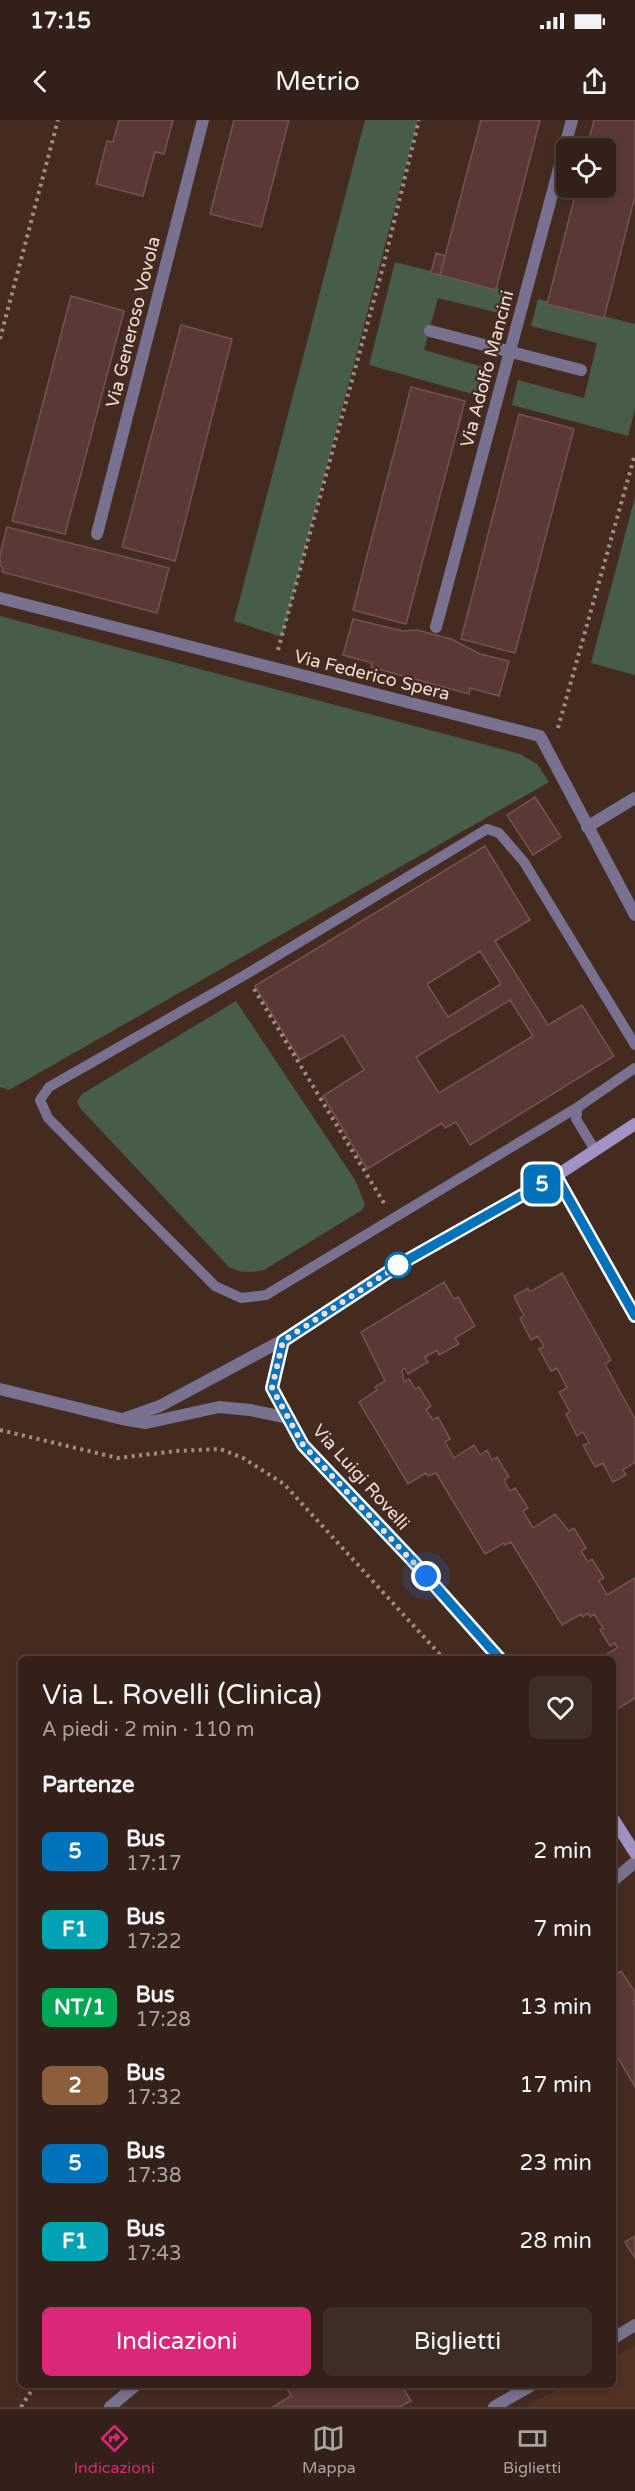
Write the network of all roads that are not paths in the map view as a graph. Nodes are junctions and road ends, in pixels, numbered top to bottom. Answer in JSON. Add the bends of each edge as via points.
{"nodes":[{"id":1,"x":203,"y":120,"type":"edge"},
{"id":2,"x":572,"y":120,"type":"edge"},
{"id":3,"x":430,"y":331,"type":"dead end"},
{"id":4,"x":511,"y":352,"type":"junction"},
{"id":5,"x":581,"y":370,"type":"dead end"},
{"id":6,"x":97,"y":534,"type":"dead end"},
{"id":7,"x":0,"y":598,"type":"edge"},
{"id":8,"x":436,"y":627,"type":"dead end"},
{"id":9,"x":635,"y":798,"type":"edge"},
{"id":10,"x":587,"y":827,"type":"junction"},
{"id":11,"x":635,"y":915,"type":"edge"},
{"id":12,"x":635,"y":1045,"type":"edge"},
{"id":13,"x":635,"y":1068,"type":"edge"},
{"id":14,"x":578,"y":1107,"type":"junction"},
{"id":15,"x":635,"y":1124,"type":"edge"},
{"id":16,"x":595,"y":1150,"type":"junction"},
{"id":17,"x":556,"y":1176,"type":"junction"},
{"id":18,"x":635,"y":1316,"type":"edge"},
{"id":19,"x":283,"y":1341,"type":"junction"},
{"id":20,"x":0,"y":1389,"type":"edge"},
{"id":21,"x":122,"y":1419,"type":"junction"},
{"id":22,"x":289,"y":1419,"type":"junction"},
{"id":23,"x":498,"y":1656,"type":"edge"},
{"id":24,"x":616,"y":1823,"type":"edge"},
{"id":25,"x":635,"y":1853,"type":"edge"},
{"id":26,"x":635,"y":1862,"type":"edge"},
{"id":27,"x":616,"y":1878,"type":"edge"},
{"id":28,"x":635,"y":2325,"type":"edge"},
{"id":29,"x":616,"y":2337,"type":"edge"},
{"id":30,"x":132,"y":2388,"type":"edge"},
{"id":31,"x":527,"y":2388,"type":"edge"},
{"id":32,"x":110,"y":2407,"type":"edge"},
{"id":33,"x":494,"y":2407,"type":"edge"}],
"edges":[{"from":1,"to":6,"type":"street","name":"Via Generoso Vovola"},
{"from":2,"to":4,"type":"street","name":"Via Adolfo Mancini"},
{"from":3,"to":4,"type":"street"},
{"from":4,"to":5,"type":"street"},
{"from":4,"to":8,"type":"street","name":"Via Adolfo Mancini"},
{"from":7,"to":10,"type":"street","name":"Via Federico Spera","via":[[540,736]]},
{"from":9,"to":10,"type":"street"},
{"from":10,"to":11,"type":"street","name":"Via Federico Spera"},
{"from":12,"to":14,"type":"lane","via":[[524,862],[499,833],[487,829],[50,1087],[40,1100],[48,1118],[215,1286],[241,1298],[266,1295]]},
{"from":13,"to":14,"type":"lane"},
{"from":14,"to":16,"type":"lane","via":[[576,1119]]},
{"from":15,"to":16,"type":"street"},
{"from":16,"to":17,"type":"street"},
{"from":17,"to":18,"type":"street"},
{"from":17,"to":19,"type":"street","via":[[402,1263]]},
{"from":19,"to":21,"type":"street","via":[[160,1406]]},
{"from":19,"to":22,"type":"street","name":"Via Luigi Rovelli","via":[[272,1388]]},
{"from":20,"to":21,"type":"street"},
{"from":21,"to":22,"type":"street","via":[[146,1423],[219,1407]]},
{"from":22,"to":23,"type":"street","name":"Via Luigi Rovelli","via":[[303,1445]]},
{"from":24,"to":25,"type":"street"},
{"from":26,"to":27,"type":"street"},
{"from":28,"to":29,"type":"street"},
{"from":30,"to":32,"type":"street"},
{"from":31,"to":33,"type":"street"}]}
